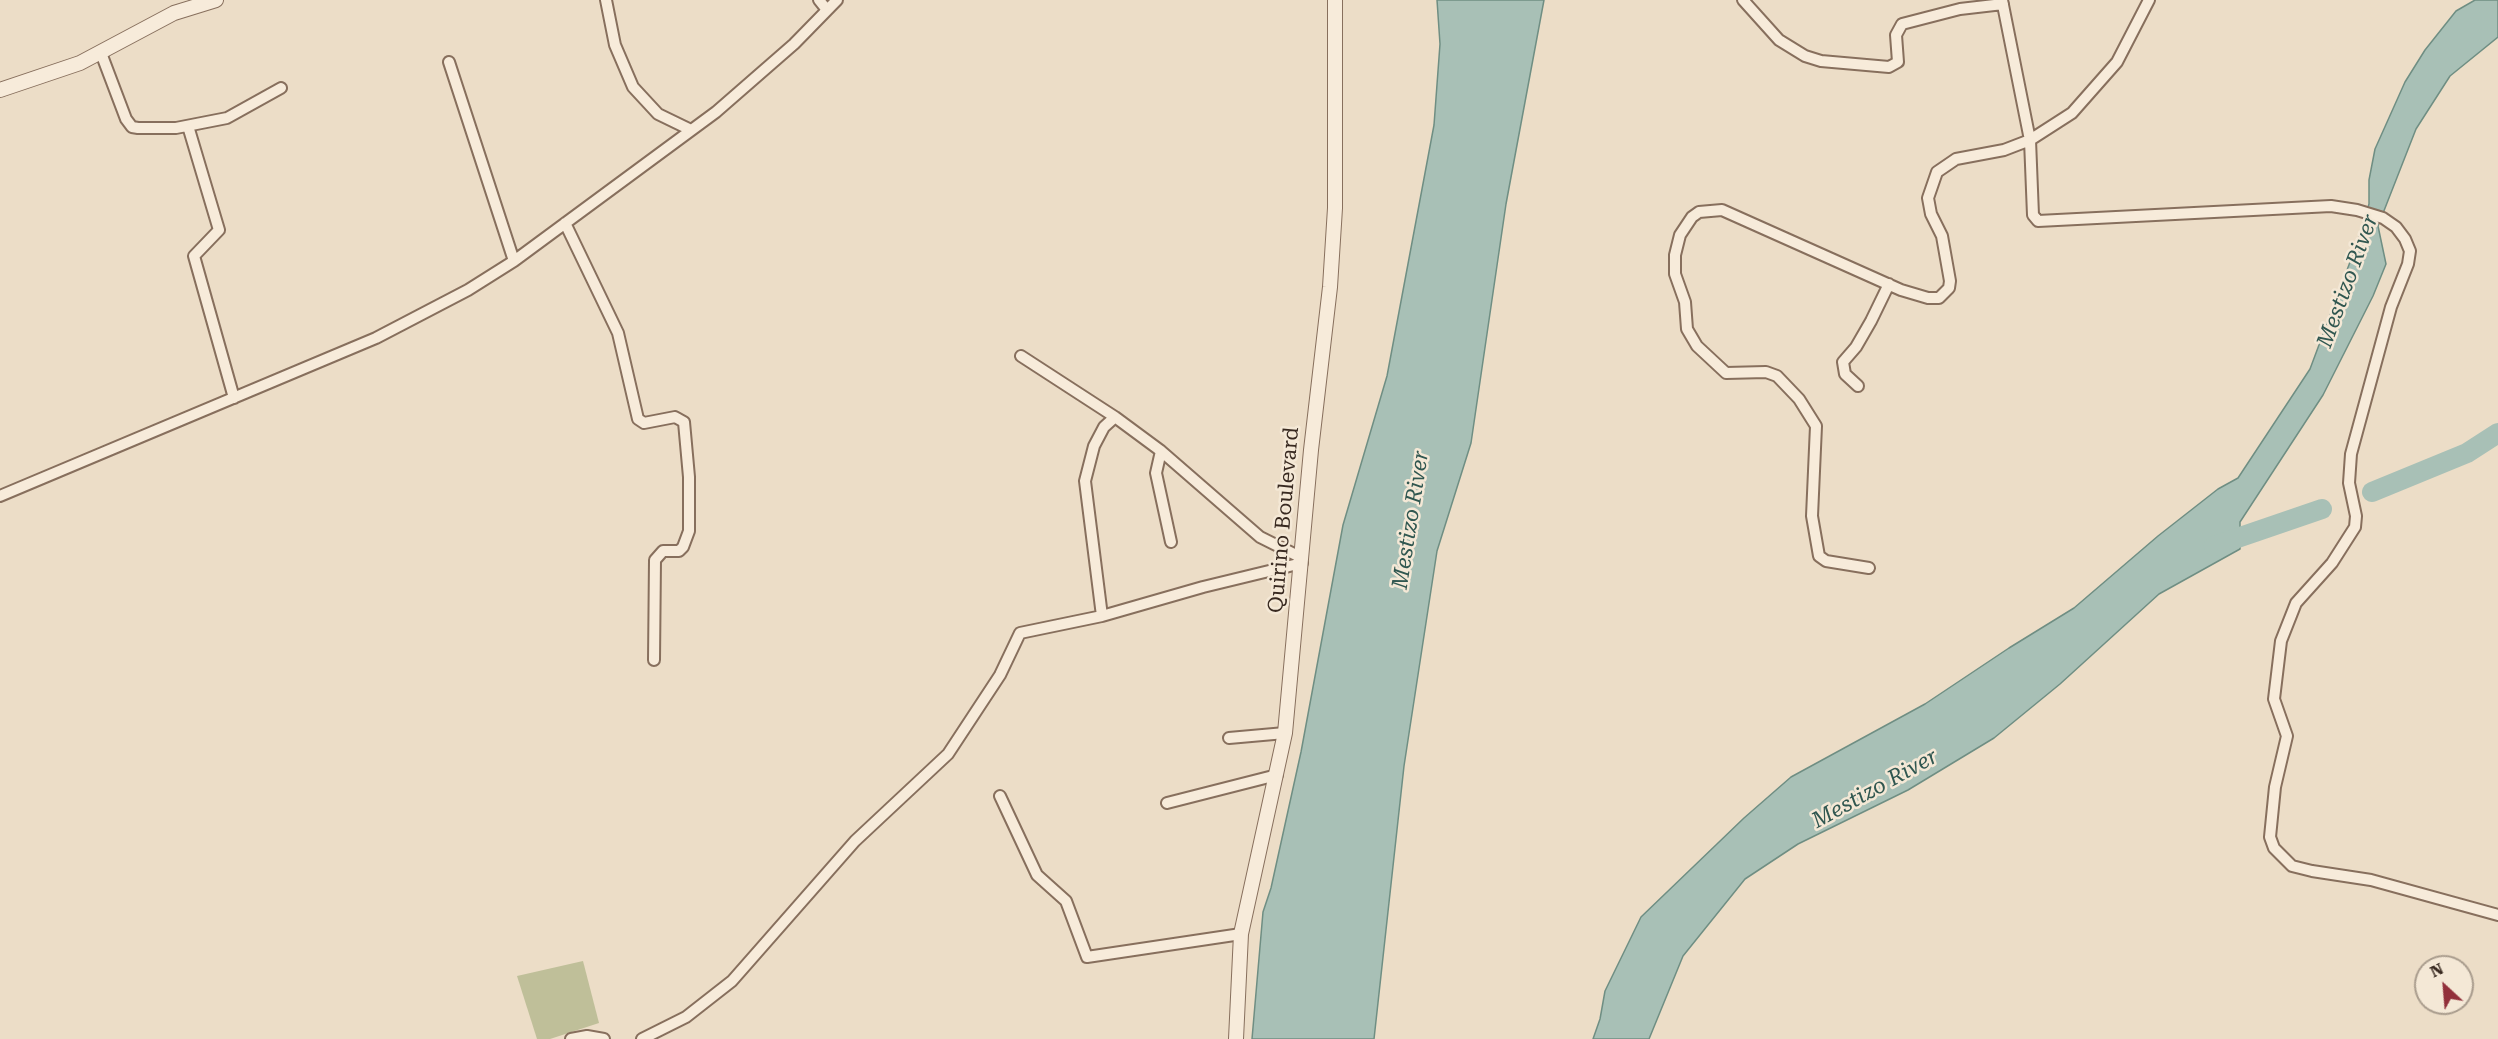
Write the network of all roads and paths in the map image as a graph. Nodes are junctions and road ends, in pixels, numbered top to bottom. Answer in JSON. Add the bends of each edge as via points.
{"nodes":[{"id":1,"x":216,"y":0,"type":"edge"},
{"id":2,"x":606,"y":0,"type":"edge"},
{"id":3,"x":819,"y":0,"type":"edge"},
{"id":4,"x":837,"y":0,"type":"edge"},
{"id":5,"x":1335,"y":0,"type":"edge"},
{"id":6,"x":1743,"y":0,"type":"edge"},
{"id":7,"x":2149,"y":0,"type":"edge"},
{"id":8,"x":2002,"y":2,"type":"edge"},
{"id":9,"x":826,"y":10,"type":"junction"},
{"id":10,"x":101,"y":53,"type":"junction"},
{"id":11,"x":449,"y":62,"type":"dead end"},
{"id":12,"x":281,"y":88,"type":"dead end"},
{"id":13,"x":0,"y":90,"type":"edge"},
{"id":14,"x":188,"y":126,"type":"junction"},
{"id":15,"x":691,"y":130,"type":"junction"},
{"id":16,"x":2030,"y":144,"type":"junction"},
{"id":17,"x":565,"y":223,"type":"junction"},
{"id":18,"x":514,"y":261,"type":"junction"},
{"id":19,"x":1889,"y":284,"type":"junction"},
{"id":20,"x":1022,"y":356,"type":"dead end"},
{"id":21,"x":1857,"y":386,"type":"dead end"},
{"id":22,"x":234,"y":398,"type":"junction"},
{"id":23,"x":1115,"y":417,"type":"junction"},
{"id":24,"x":1161,"y":452,"type":"junction"},
{"id":25,"x":0,"y":496,"type":"edge"},
{"id":26,"x":1171,"y":542,"type":"dead end"},
{"id":27,"x":1302,"y":561,"type":"junction"},
{"id":28,"x":1869,"y":568,"type":"dead end"},
{"id":29,"x":1102,"y":616,"type":"junction"},
{"id":30,"x":654,"y":660,"type":"dead end"},
{"id":31,"x":1285,"y":733,"type":"junction"},
{"id":32,"x":1229,"y":738,"type":"dead end"},
{"id":33,"x":1277,"y":775,"type":"junction"},
{"id":34,"x":1000,"y":796,"type":"dead end"},
{"id":35,"x":1167,"y":803,"type":"dead end"},
{"id":36,"x":2498,"y":915,"type":"edge"},
{"id":37,"x":1241,"y":934,"type":"junction"},
{"id":38,"x":571,"y":1039,"type":"edge"},
{"id":39,"x":604,"y":1039,"type":"edge"},
{"id":40,"x":642,"y":1039,"type":"edge"},
{"id":41,"x":1236,"y":1039,"type":"edge"}],
"edges":[{"from":1,"to":10,"type":"street","via":[[174,13]]},
{"from":2,"to":15,"type":"street","via":[[615,45],[633,87],[658,114]]},
{"from":3,"to":9,"type":"street"},
{"from":4,"to":9,"type":"street"},
{"from":5,"to":27,"type":"street","name":"Quirino Boulevard","via":[[1335,208]]},
{"from":6,"to":8,"type":"street","via":[[1779,40],[1805,56],[1889,67],[1898,62],[1896,36],[1902,24]]},
{"from":7,"to":16,"type":"street","via":[[2117,62],[2095,90]]},
{"from":8,"to":16,"type":"street"},
{"from":9,"to":15,"type":"street","via":[[741,92]]},
{"from":10,"to":13,"type":"street"},
{"from":10,"to":14,"type":"street","via":[[132,127]]},
{"from":11,"to":18,"type":"street"},
{"from":12,"to":14,"type":"street","via":[[227,118]]},
{"from":14,"to":22,"type":"street","via":[[219,230],[194,256]]},
{"from":15,"to":17,"type":"street"},
{"from":16,"to":19,"type":"street","via":[[1956,159],[1937,172],[1928,198],[1930,214],[1945,249],[1950,281],[1944,294],[1928,298]]},
{"from":16,"to":36,"type":"street","via":[[2033,215],[2038,221],[2331,206],[2383,218],[2405,239],[2410,251],[2408,264],[2391,307],[2350,454],[2355,527],[2332,563],[2296,603],[2281,641],[2274,699],[2287,736],[2275,787],[2270,837],[2274,848],[2292,866],[2371,880]]},
{"from":17,"to":18,"type":"street"},
{"from":17,"to":30,"type":"street","via":[[618,333],[638,419],[644,423],[675,417],[684,422],[690,531],[680,551],[663,551],[655,560]]},
{"from":18,"to":22,"type":"street","via":[[376,338]]},
{"from":19,"to":21,"type":"street","via":[[1856,347],[1842,362],[1845,374]]},
{"from":19,"to":28,"type":"street","via":[[1722,210],[1705,210],[1692,217],[1680,235],[1674,255],[1688,329],[1697,346],[1726,373],[1754,371],[1777,376],[1799,399],[1816,426],[1812,516],[1820,556],[1826,561]]},
{"from":20,"to":23,"type":"street"},
{"from":22,"to":25,"type":"street"},
{"from":23,"to":24,"type":"street"},
{"from":23,"to":29,"type":"street","via":[[1104,427],[1094,446],[1085,481]]},
{"from":24,"to":26,"type":"street","via":[[1156,473]]},
{"from":24,"to":27,"type":"street","via":[[1260,537]]},
{"from":27,"to":29,"type":"street"},
{"from":27,"to":31,"type":"street","name":"Quirino Boulevard"},
{"from":29,"to":40,"type":"street","via":[[1020,633],[1000,675],[948,754],[855,841],[732,981],[686,1017]]},
{"from":31,"to":32,"type":"street"},
{"from":31,"to":33,"type":"street","name":"Quirino Boulevard"},
{"from":33,"to":35,"type":"street"},
{"from":33,"to":37,"type":"street","name":"Quirino Boulevard"},
{"from":34,"to":37,"type":"street","via":[[1038,875],[1066,901],[1087,957]]},
{"from":37,"to":41,"type":"street","name":"Quirino Boulevard"},
{"from":38,"to":39,"type":"street"}]}
